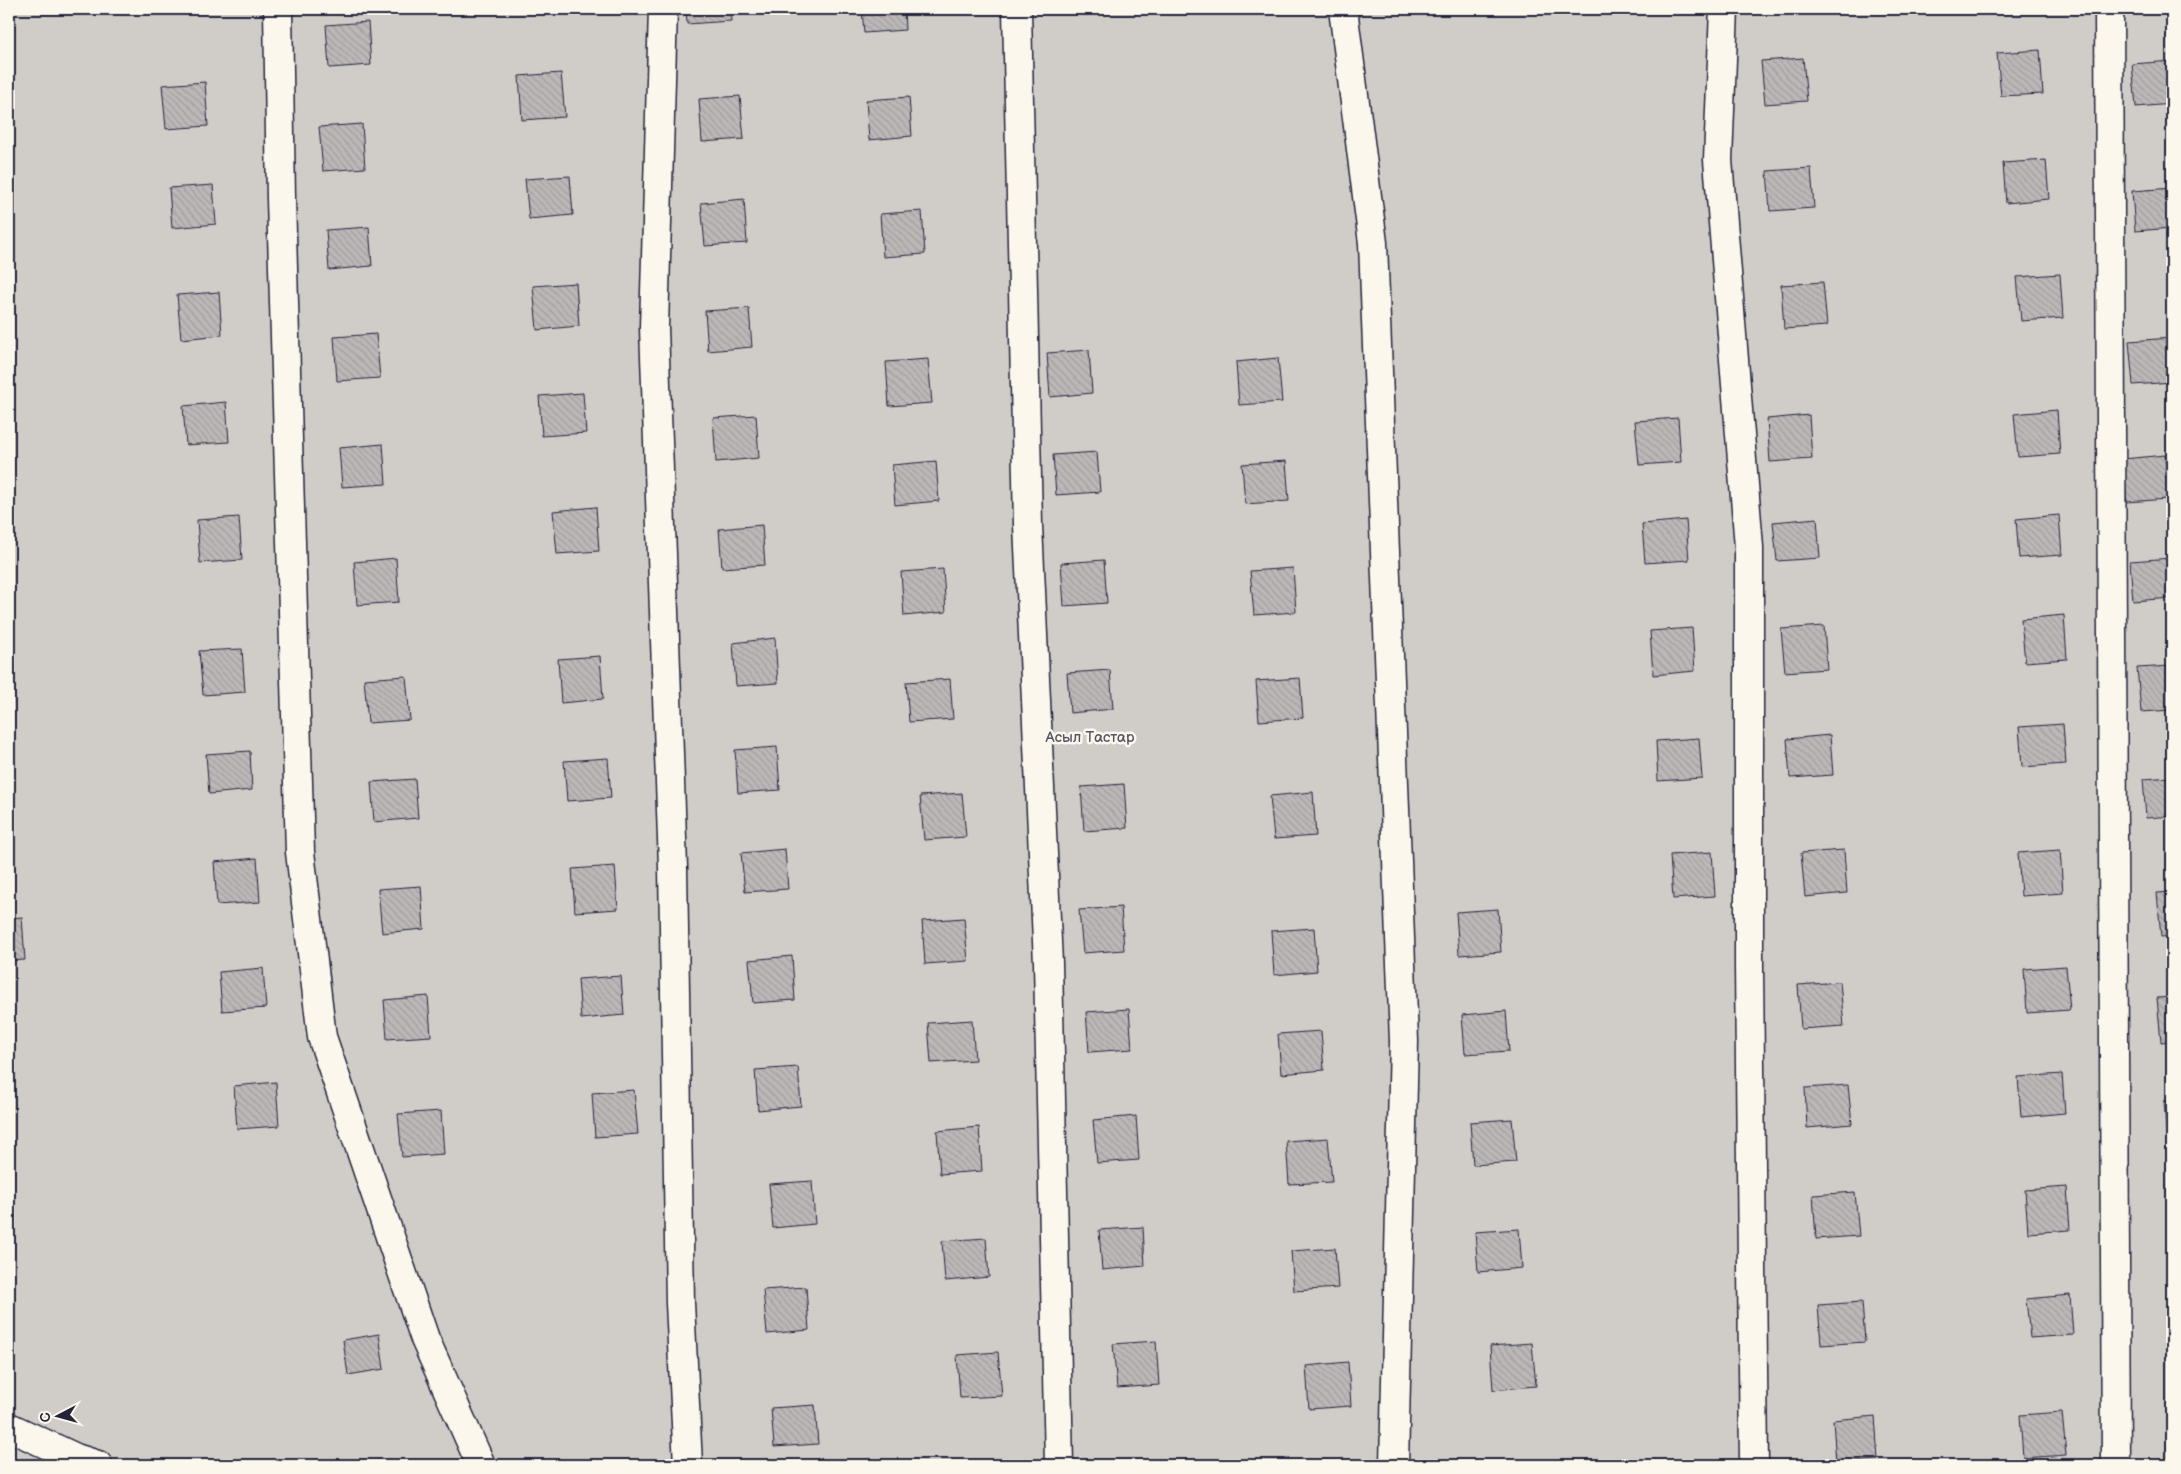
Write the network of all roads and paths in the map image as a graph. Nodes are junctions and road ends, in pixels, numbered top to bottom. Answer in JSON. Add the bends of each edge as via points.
{"nodes":[{"id":1,"x":278,"y":9,"type":"edge"},
{"id":2,"x":663,"y":9,"type":"edge"},
{"id":3,"x":1017,"y":9,"type":"edge"},
{"id":4,"x":1343,"y":9,"type":"edge"},
{"id":5,"x":1724,"y":9,"type":"edge"},
{"id":6,"x":2109,"y":9,"type":"edge"},
{"id":7,"x":9,"y":1427,"type":"edge"},
{"id":8,"x":85,"y":1463,"type":"edge"},
{"id":9,"x":481,"y":1465,"type":"edge"},
{"id":10,"x":688,"y":1465,"type":"edge"},
{"id":11,"x":1059,"y":1465,"type":"edge"},
{"id":12,"x":1394,"y":1465,"type":"edge"},
{"id":13,"x":1754,"y":1465,"type":"edge"},
{"id":14,"x":2116,"y":1465,"type":"edge"}],
"edges":[{"from":1,"to":9,"type":"street","via":[[300,852],[322,1036],[424,1339]]},
{"from":2,"to":10,"type":"street","via":[[654,328],[673,867],[680,1303]]},
{"from":3,"to":11,"type":"street","via":[[1028,525],[1048,963]]},
{"from":4,"to":12,"type":"street","via":[[1373,243],[1403,1021]]},
{"from":5,"to":13,"type":"street","via":[[1718,160],[1750,546]]},
{"from":6,"to":14,"type":"street"},
{"from":7,"to":8,"type":"street"}]}
